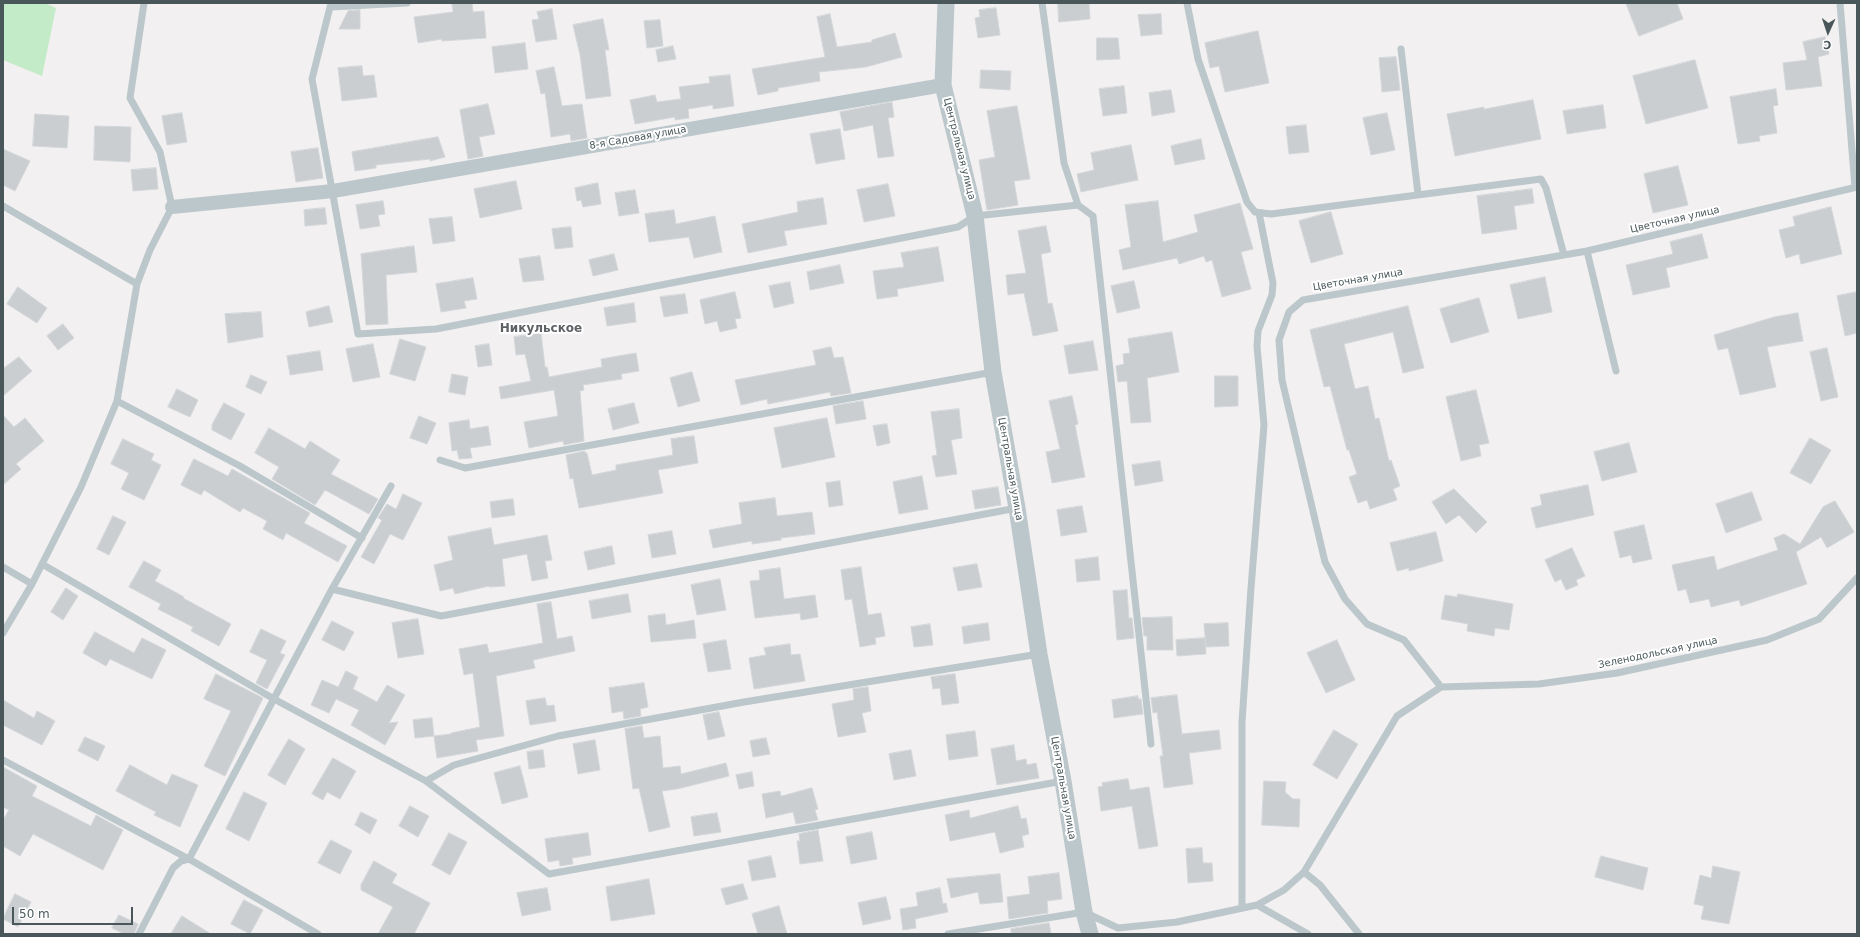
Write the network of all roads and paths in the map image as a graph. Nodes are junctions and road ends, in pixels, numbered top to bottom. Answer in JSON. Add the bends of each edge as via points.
{"nodes":[{"id":1,"x":144,"y":3,"type":"edge"},
{"id":2,"x":407,"y":3,"type":"edge"},
{"id":3,"x":946,"y":3,"type":"edge"},
{"id":4,"x":1042,"y":3,"type":"edge"},
{"id":5,"x":1187,"y":3,"type":"edge"},
{"id":6,"x":1840,"y":3,"type":"edge"},
{"id":7,"x":331,"y":5,"type":"edge"},
{"id":8,"x":1401,"y":49,"type":"dead end"},
{"id":9,"x":943,"y":85,"type":"junction"},
{"id":10,"x":1856,"y":187,"type":"edge"},
{"id":11,"x":333,"y":191,"type":"junction"},
{"id":12,"x":1418,"y":194,"type":"junction"},
{"id":13,"x":1078,"y":205,"type":"junction"},
{"id":14,"x":3,"y":206,"type":"edge"},
{"id":15,"x":172,"y":207,"type":"junction"},
{"id":16,"x":1259,"y":213,"type":"junction"},
{"id":17,"x":975,"y":216,"type":"junction"},
{"id":18,"x":1587,"y":251,"type":"junction"},
{"id":19,"x":1564,"y":255,"type":"junction"},
{"id":20,"x":137,"y":284,"type":"junction"},
{"id":21,"x":1616,"y":371,"type":"dead end"},
{"id":22,"x":993,"y":372,"type":"junction"},
{"id":23,"x":116,"y":401,"type":"junction"},
{"id":24,"x":440,"y":460,"type":"dead end"},
{"id":25,"x":391,"y":486,"type":"dead end"},
{"id":26,"x":1017,"y":508,"type":"junction"},
{"id":27,"x":362,"y":538,"type":"junction"},
{"id":28,"x":42,"y":564,"type":"junction"},
{"id":29,"x":3,"y":567,"type":"edge"},
{"id":30,"x":1857,"y":578,"type":"edge"},
{"id":31,"x":32,"y":584,"type":"junction"},
{"id":32,"x":332,"y":589,"type":"junction"},
{"id":33,"x":3,"y":633,"type":"edge"},
{"id":34,"x":1039,"y":654,"type":"junction"},
{"id":35,"x":1441,"y":687,"type":"junction"},
{"id":36,"x":274,"y":699,"type":"junction"},
{"id":37,"x":1151,"y":744,"type":"dead end"},
{"id":38,"x":3,"y":760,"type":"edge"},
{"id":39,"x":426,"y":781,"type":"junction"},
{"id":40,"x":1063,"y":781,"type":"junction"},
{"id":41,"x":189,"y":859,"type":"junction"},
{"id":42,"x":1304,"y":872,"type":"junction"},
{"id":43,"x":1257,"y":905,"type":"junction"},
{"id":44,"x":1242,"y":908,"type":"junction"},
{"id":45,"x":1084,"y":912,"type":"junction"},
{"id":46,"x":138,"y":934,"type":"edge"},
{"id":47,"x":318,"y":934,"type":"edge"},
{"id":48,"x":948,"y":934,"type":"edge"},
{"id":49,"x":1090,"y":934,"type":"edge"},
{"id":50,"x":1308,"y":934,"type":"edge"},
{"id":51,"x":1359,"y":934,"type":"edge"}],
"edges":[{"from":1,"to":15,"type":"lane","via":[[130,98],[160,152]]},
{"from":2,"to":7,"type":"lane"},
{"from":3,"to":9,"type":"street","name":"Центральная улица"},
{"from":4,"to":13,"type":"lane","via":[[1064,163]]},
{"from":5,"to":16,"type":"lane","via":[[1198,59],[1247,202]]},
{"from":6,"to":10,"type":"lane"},
{"from":7,"to":11,"type":"lane","via":[[312,79]]},
{"from":8,"to":12,"type":"lane"},
{"from":9,"to":11,"type":"street","name":"8-я Садовая улица"},
{"from":9,"to":17,"type":"street","name":"Центральная улица"},
{"from":10,"to":18,"type":"lane","name":"Цветочная улица"},
{"from":11,"to":15,"type":"street","name":"8-я Садовая улица"},
{"from":11,"to":17,"type":"lane","via":[[358,334],[436,329],[958,227]]},
{"from":12,"to":16,"type":"lane","via":[[1270,214]]},
{"from":12,"to":19,"type":"lane","via":[[1541,179],[1546,188]]},
{"from":13,"to":17,"type":"lane"},
{"from":13,"to":37,"type":"lane","via":[[1093,216]]},
{"from":14,"to":20,"type":"lane"},
{"from":15,"to":20,"type":"lane","via":[[150,250]]},
{"from":16,"to":44,"type":"lane","via":[[1273,283],[1272,295],[1258,331],[1257,346],[1264,425],[1242,722]]},
{"from":17,"to":22,"type":"street","name":"Центральная улица"},
{"from":18,"to":19,"type":"lane","name":"Цветочная улица"},
{"from":18,"to":21,"type":"lane"},
{"from":19,"to":35,"type":"lane","name":"Цветочная улица","via":[[1302,300],[1289,312],[1279,340],[1282,380],[1325,562],[1345,599],[1367,624],[1404,640]]},
{"from":20,"to":23,"type":"lane"},
{"from":22,"to":24,"type":"lane","via":[[465,468]]},
{"from":22,"to":26,"type":"street","name":"Центральная улица"},
{"from":23,"to":27,"type":"lane","via":[[240,466]]},
{"from":23,"to":28,"type":"lane","via":[[81,487]]},
{"from":25,"to":27,"type":"lane"},
{"from":26,"to":32,"type":"lane","via":[[441,616]]},
{"from":26,"to":34,"type":"street","name":"Центральная улица"},
{"from":27,"to":32,"type":"lane"},
{"from":28,"to":31,"type":"lane"},
{"from":28,"to":36,"type":"lane"},
{"from":29,"to":31,"type":"lane"},
{"from":30,"to":35,"type":"lane","name":"Зеленодольская улица","via":[[1819,619],[1767,640],[1617,673],[1539,684]]},
{"from":31,"to":33,"type":"lane"},
{"from":32,"to":36,"type":"lane"},
{"from":34,"to":39,"type":"lane","via":[[744,702],[558,736],[454,765]]},
{"from":34,"to":40,"type":"street","name":"Центральная улица"},
{"from":35,"to":42,"type":"lane","via":[[1397,716]]},
{"from":36,"to":39,"type":"lane"},
{"from":36,"to":41,"type":"lane"},
{"from":38,"to":41,"type":"lane"},
{"from":39,"to":40,"type":"lane","via":[[549,874]]},
{"from":40,"to":45,"type":"street","name":"Центральная улица"},
{"from":41,"to":46,"type":"lane","via":[[181,861],[173,868]]},
{"from":41,"to":47,"type":"lane"},
{"from":42,"to":43,"type":"lane","via":[[1284,890]]},
{"from":42,"to":51,"type":"lane","via":[[1320,885]]},
{"from":43,"to":44,"type":"lane"},
{"from":43,"to":50,"type":"lane"},
{"from":44,"to":45,"type":"lane","via":[[1177,922],[1118,928]]},
{"from":45,"to":48,"type":"lane"},
{"from":45,"to":49,"type":"street","name":"Центральная улица"}]}
